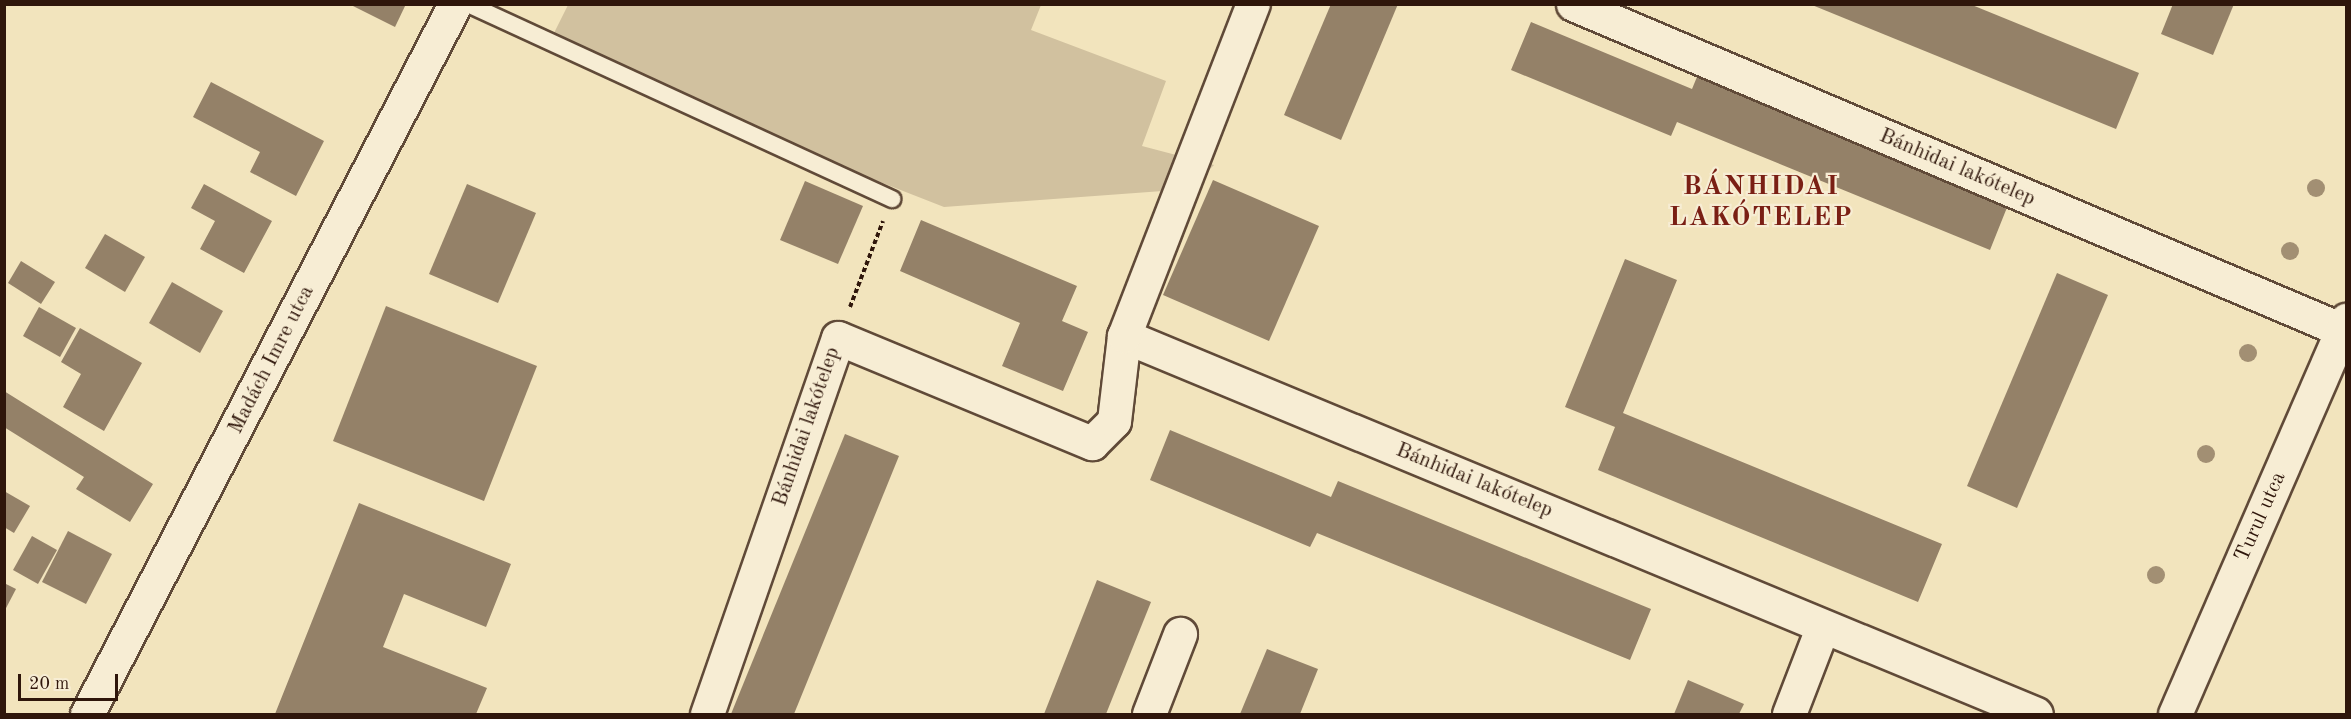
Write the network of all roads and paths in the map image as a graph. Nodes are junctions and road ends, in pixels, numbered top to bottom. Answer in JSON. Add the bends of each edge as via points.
{"nodes":[{"id":1,"x":455,"y":4,"type":"edge"},
{"id":2,"x":468,"y":4,"type":"edge"},
{"id":3,"x":1253,"y":4,"type":"edge"},
{"id":4,"x":1573,"y":4,"type":"edge"},
{"id":5,"x":892,"y":199,"type":"joint"},
{"id":6,"x":2344,"y":325,"type":"edge"},
{"id":7,"x":1124,"y":336,"type":"junction"},
{"id":8,"x":838,"y":338,"type":"junction"},
{"id":9,"x":1823,"y":626,"type":"junction"},
{"id":10,"x":1180,"y":634,"type":"dead end"},
{"id":11,"x":87,"y":714,"type":"edge"},
{"id":12,"x":706,"y":714,"type":"edge"},
{"id":13,"x":1149,"y":714,"type":"edge"},
{"id":14,"x":1789,"y":714,"type":"edge"},
{"id":15,"x":2036,"y":714,"type":"edge"},
{"id":16,"x":2175,"y":714,"type":"edge"}],
"edges":[{"from":1,"to":11,"type":"street","name":"Madách Imre utca"},
{"from":2,"to":5,"type":"lane"},
{"from":3,"to":7,"type":"street","name":"Bánhidai lakótelep"},
{"from":4,"to":6,"type":"street","name":"Bánhidai lakótelep"},
{"from":5,"to":8,"type":"path"},
{"from":6,"to":16,"type":"street","name":"Turul utca"},
{"from":7,"to":8,"type":"street","name":"Bánhidai lakótelep","via":[[1114,422],[1092,443]]},
{"from":7,"to":9,"type":"street","name":"Bánhidai lakótelep"},
{"from":8,"to":12,"type":"street","name":"Bánhidai lakótelep"},
{"from":9,"to":14,"type":"street"},
{"from":9,"to":15,"type":"street","name":"Bánhidai lakótelep"},
{"from":10,"to":13,"type":"street"}]}
